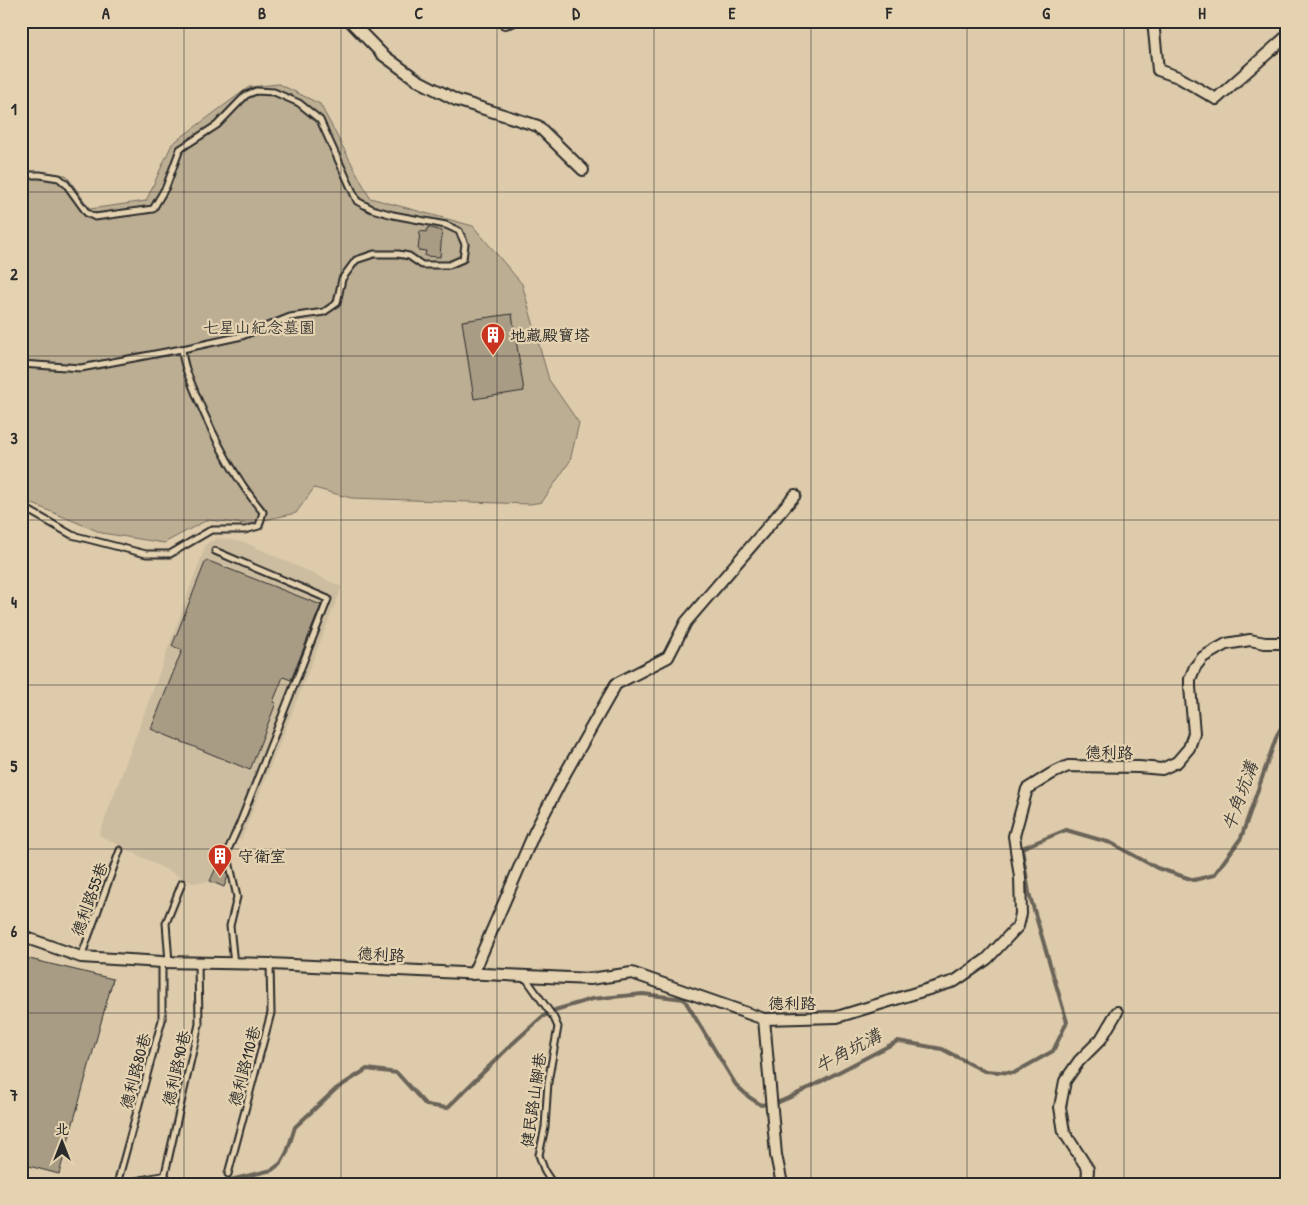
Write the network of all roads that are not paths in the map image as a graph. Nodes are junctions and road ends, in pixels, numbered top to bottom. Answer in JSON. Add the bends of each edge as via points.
{"nodes":[{"id":1,"x":350,"y":21,"type":"edge"},
{"id":2,"x":501,"y":21,"type":"edge"},
{"id":3,"x":512,"y":21,"type":"edge"},
{"id":4,"x":1153,"y":21,"type":"edge"},
{"id":5,"x":1287,"y":36,"type":"edge"},
{"id":6,"x":583,"y":170,"type":"dead end"},
{"id":7,"x":21,"y":175,"type":"edge"},
{"id":8,"x":182,"y":349,"type":"junction"},
{"id":9,"x":21,"y":364,"type":"edge"},
{"id":10,"x":795,"y":495,"type":"dead end"},
{"id":11,"x":21,"y":506,"type":"edge"},
{"id":12,"x":215,"y":551,"type":"dead end"},
{"id":13,"x":1287,"y":641,"type":"edge"},
{"id":14,"x":120,"y":850,"type":"dead end"},
{"id":15,"x":182,"y":883,"type":"dead end"},
{"id":16,"x":21,"y":936,"type":"edge"},
{"id":17,"x":81,"y":957,"type":"junction"},
{"id":18,"x":166,"y":962,"type":"junction"},
{"id":19,"x":198,"y":962,"type":"junction"},
{"id":20,"x":234,"y":964,"type":"junction"},
{"id":21,"x":270,"y":964,"type":"junction"},
{"id":22,"x":473,"y":974,"type":"junction"},
{"id":23,"x":525,"y":976,"type":"junction"},
{"id":24,"x":1117,"y":1012,"type":"dead end"},
{"id":25,"x":764,"y":1019,"type":"junction"},
{"id":26,"x":228,"y":1174,"type":"dead end"},
{"id":27,"x":164,"y":1178,"type":"joint"},
{"id":28,"x":117,"y":1184,"type":"edge"},
{"id":29,"x":133,"y":1184,"type":"edge"},
{"id":30,"x":553,"y":1184,"type":"edge"},
{"id":31,"x":782,"y":1184,"type":"edge"},
{"id":32,"x":1087,"y":1184,"type":"edge"}],
"edges":[{"from":1,"to":6,"type":"street","via":[[383,55],[417,80],[456,100],[538,126]]},
{"from":2,"to":3,"type":"street"},
{"from":4,"to":5,"type":"street","via":[[1158,70],[1178,77],[1216,99]]},
{"from":7,"to":8,"type":"lane","via":[[59,178],[87,213],[95,217],[153,209],[166,188],[180,149],[217,125],[246,95],[256,91],[274,92],[299,103],[320,120],[357,201],[393,215],[446,225],[459,231],[465,244],[462,260],[449,265],[422,265],[409,256],[398,254],[374,254],[356,260],[342,279],[337,303],[324,312],[290,317],[242,336]]},
{"from":8,"to":9,"type":"lane","via":[[81,368]]},
{"from":8,"to":11,"type":"lane","via":[[183,364],[212,433],[247,493],[263,512],[259,526],[245,530],[211,530],[170,554],[146,554],[72,535]]},
{"from":10,"to":22,"type":"street","via":[[686,622],[668,657],[616,684],[535,831]]},
{"from":12,"to":20,"type":"lane","via":[[328,599],[227,852],[237,897],[230,926]]},
{"from":13,"to":25,"type":"street","name":"德利路","via":[[1250,640],[1226,644],[1203,657],[1190,679],[1194,733],[1189,748],[1177,762],[1162,769],[1068,766],[1027,789],[1014,836],[1022,914],[1018,926],[987,959],[955,982],[837,1017]]},
{"from":14,"to":17,"type":"lane","name":"德利路55巷"},
{"from":15,"to":18,"type":"lane","name":"德利路80巷","via":[[166,923]]},
{"from":16,"to":17,"type":"street","name":"德利路"},
{"from":17,"to":18,"type":"street","name":"德利路"},
{"from":18,"to":19,"type":"street","name":"德利路"},
{"from":18,"to":28,"type":"lane","name":"德利路80巷","via":[[162,1020]]},
{"from":19,"to":20,"type":"street","name":"德利路"},
{"from":19,"to":27,"type":"lane","name":"德利路90巷","via":[[199,1024]]},
{"from":20,"to":21,"type":"street","name":"德利路"},
{"from":21,"to":22,"type":"street","name":"德利路"},
{"from":21,"to":26,"type":"lane","name":"德利路110巷","via":[[271,1013]]},
{"from":22,"to":23,"type":"street","name":"德利路"},
{"from":23,"to":25,"type":"street","name":"德利路","via":[[590,979],[632,973]]},
{"from":23,"to":30,"type":"lane","name":"健民路山腳巷","via":[[558,1027],[540,1155]]},
{"from":24,"to":32,"type":"street","via":[[1101,1039],[1065,1081],[1060,1107],[1064,1132],[1088,1169]]},
{"from":25,"to":31,"type":"street","via":[[776,1155]]},
{"from":27,"to":29,"type":"street"}]}
